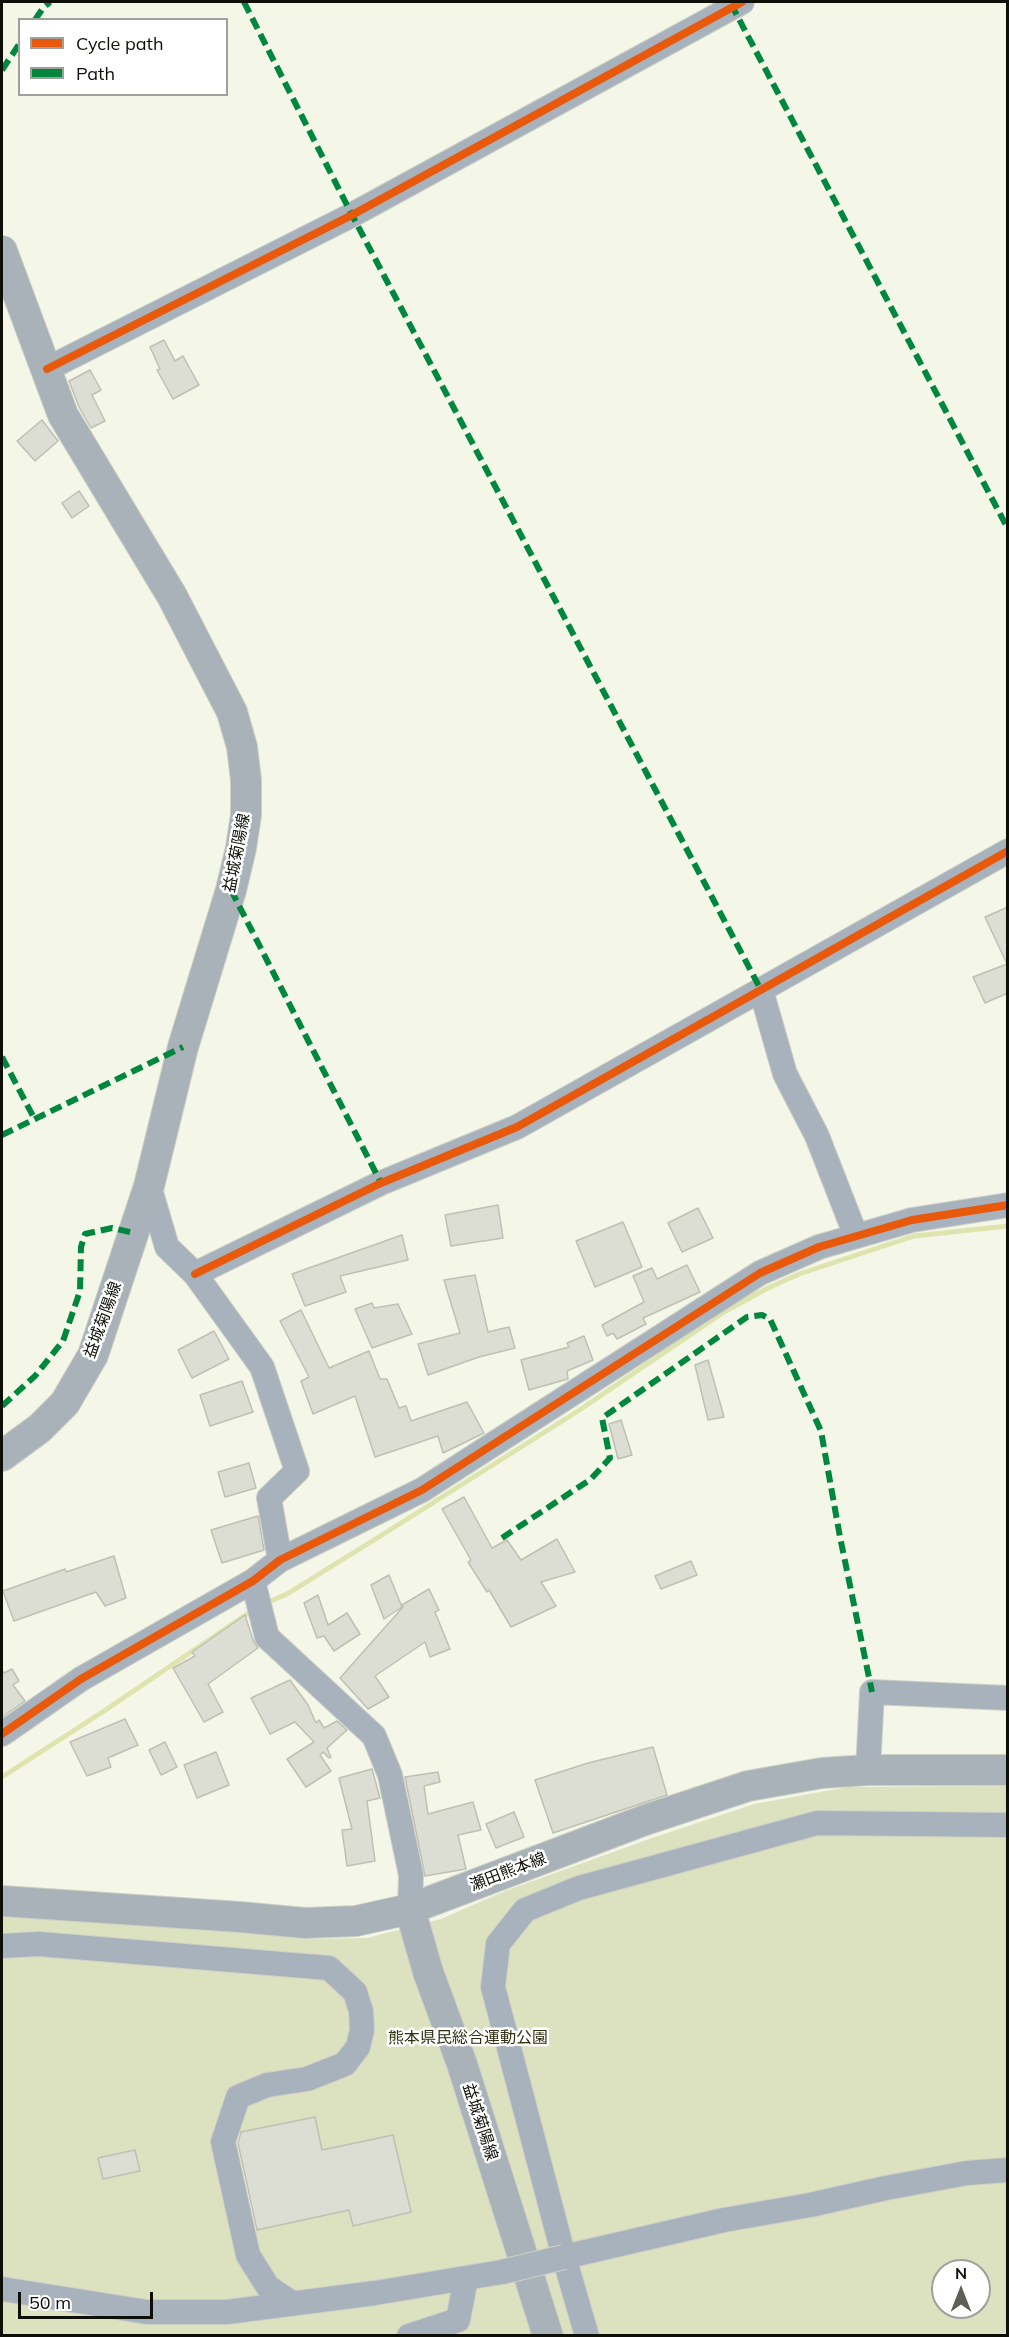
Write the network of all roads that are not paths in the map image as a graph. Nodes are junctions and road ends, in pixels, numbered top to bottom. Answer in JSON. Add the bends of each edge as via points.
{"nodes":[{"id":1,"x":742,"y":2,"type":"edge"},
{"id":2,"x":2,"y":251,"type":"edge"},
{"id":3,"x":47,"y":369,"type":"junction"},
{"id":4,"x":1008,"y":851,"type":"edge"},
{"id":5,"x":761,"y":990,"type":"junction"},
{"id":6,"x":149,"y":1186,"type":"junction"},
{"id":7,"x":1008,"y":1205,"type":"edge"},
{"id":8,"x":856,"y":1236,"type":"junction"},
{"id":9,"x":195,"y":1274,"type":"junction"},
{"id":10,"x":2,"y":1456,"type":"edge"},
{"id":11,"x":280,"y":1560,"type":"junction"},
{"id":12,"x":253,"y":1581,"type":"junction"},
{"id":13,"x":1008,"y":1698,"type":"edge"},
{"id":14,"x":2,"y":1734,"type":"edge"},
{"id":15,"x":868,"y":1770,"type":"junction"},
{"id":16,"x":1008,"y":1770,"type":"edge"},
{"id":17,"x":1008,"y":1825,"type":"edge"},
{"id":18,"x":2,"y":1901,"type":"edge"},
{"id":19,"x":410,"y":1909,"type":"junction"},
{"id":20,"x":2,"y":1946,"type":"edge"},
{"id":21,"x":1008,"y":2170,"type":"edge"},
{"id":22,"x":564,"y":2257,"type":"junction"},
{"id":23,"x":466,"y":2278,"type":"junction"},
{"id":24,"x":2,"y":2289,"type":"edge"},
{"id":25,"x":291,"y":2303,"type":"junction"},
{"id":26,"x":409,"y":2336,"type":"edge"},
{"id":27,"x":549,"y":2336,"type":"edge"},
{"id":28,"x":587,"y":2336,"type":"edge"}],
"edges":[{"from":1,"to":3,"type":"street","via":[[352,215]]},
{"from":2,"to":3,"type":"main road","name":"益城菊陽線"},
{"from":3,"to":6,"type":"main road","name":"益城菊陽線","via":[[63,415],[172,596],[232,712],[242,747],[246,815],[241,849],[183,1047]]},
{"from":4,"to":5,"type":"street"},
{"from":5,"to":8,"type":"street","via":[[785,1074],[817,1136]]},
{"from":5,"to":9,"type":"street","via":[[517,1127],[381,1183]]},
{"from":6,"to":9,"type":"street","via":[[167,1246]]},
{"from":6,"to":10,"type":"main road","name":"益城菊陽線","via":[[93,1355],[65,1403],[40,1428]]},
{"from":7,"to":8,"type":"street","via":[[912,1220]]},
{"from":8,"to":11,"type":"street","via":[[819,1247],[760,1273],[422,1490]]},
{"from":9,"to":11,"type":"street","via":[[262,1367],[297,1471],[269,1498]]},
{"from":11,"to":12,"type":"street"},
{"from":12,"to":14,"type":"street","via":[[81,1679]]},
{"from":12,"to":19,"type":"street","via":[[267,1637],[374,1736],[390,1775],[411,1875]]},
{"from":13,"to":15,"type":"street","via":[[872,1692]]},
{"from":15,"to":16,"type":"main road","name":"瀬田熊本線"},
{"from":15,"to":19,"type":"main road","name":"瀬田熊本線","via":[[822,1773],[748,1786],[645,1820]]},
{"from":17,"to":22,"type":"street","via":[[817,1823],[579,1888],[525,1910],[498,1944],[493,1987]]},
{"from":18,"to":19,"type":"main road","name":"瀬田熊本線","via":[[305,1923],[356,1921]]},
{"from":19,"to":27,"type":"main road","name":"益城菊陽線"},
{"from":20,"to":25,"type":"street","via":[[39,1944],[328,1968],[355,1992],[362,2030],[358,2047],[345,2064],[307,2079],[267,2085],[238,2097],[223,2142],[248,2255],[268,2287]]},
{"from":21,"to":22,"type":"street","via":[[967,2173],[886,2188]]},
{"from":22,"to":23,"type":"street","bridge":true},
{"from":22,"to":28,"type":"street"},
{"from":23,"to":25,"type":"street"},
{"from":23,"to":26,"type":"street","via":[[458,2320]]},
{"from":24,"to":25,"type":"street","via":[[147,2312],[227,2312]]}]}
